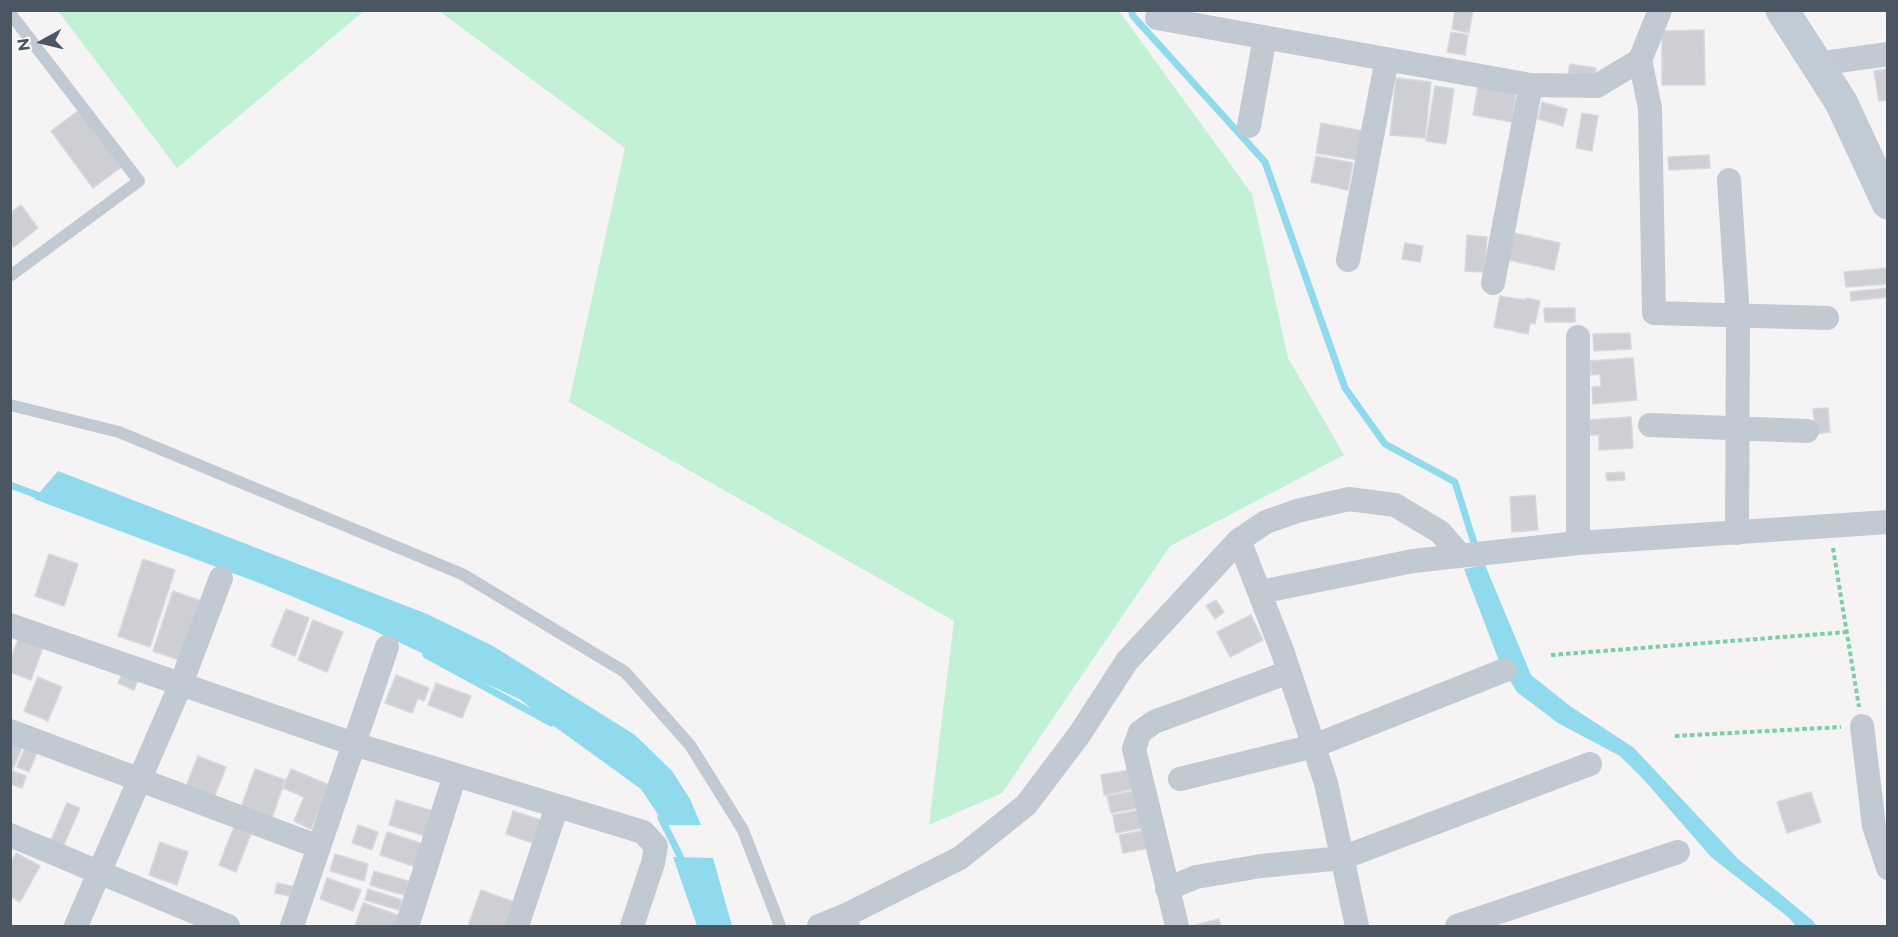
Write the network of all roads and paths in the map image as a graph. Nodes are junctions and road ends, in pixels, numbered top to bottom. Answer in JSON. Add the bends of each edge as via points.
{"nodes":[{"id":1,"x":1660,"y":10,"type":"edge"},
{"id":2,"x":1782,"y":10,"type":"edge"},
{"id":3,"x":10,"y":13,"type":"edge"},
{"id":4,"x":1157,"y":18,"type":"dead end"},
{"id":5,"x":1265,"y":37,"type":"junction"},
{"id":6,"x":1887,"y":54,"type":"edge"},
{"id":7,"x":1387,"y":59,"type":"junction"},
{"id":8,"x":1640,"y":60,"type":"junction"},
{"id":9,"x":1817,"y":64,"type":"junction"},
{"id":10,"x":1531,"y":85,"type":"junction"},
{"id":11,"x":1250,"y":126,"type":"dead end"},
{"id":12,"x":1729,"y":180,"type":"dead end"},
{"id":13,"x":1887,"y":203,"type":"edge"},
{"id":14,"x":1348,"y":260,"type":"dead end"},
{"id":15,"x":10,"y":276,"type":"edge"},
{"id":16,"x":1493,"y":283,"type":"dead end"},
{"id":17,"x":1738,"y":317,"type":"junction"},
{"id":18,"x":1827,"y":318,"type":"dead end"},
{"id":19,"x":1578,"y":337,"type":"dead end"},
{"id":20,"x":10,"y":405,"type":"edge"},
{"id":21,"x":1650,"y":425,"type":"dead end"},
{"id":22,"x":1737,"y":427,"type":"junction"},
{"id":23,"x":1807,"y":431,"type":"dead end"},
{"id":24,"x":1887,"y":522,"type":"edge"},
{"id":25,"x":1830,"y":527,"type":"junction"},
{"id":26,"x":1737,"y":532,"type":"junction"},
{"id":27,"x":1239,"y":540,"type":"junction"},
{"id":28,"x":1578,"y":543,"type":"junction"},
{"id":29,"x":1479,"y":554,"type":"junction"},
{"id":30,"x":221,"y":578,"type":"dead end"},
{"id":31,"x":1260,"y":592,"type":"junction"},
{"id":32,"x":10,"y":625,"type":"edge"},
{"id":33,"x":1847,"y":632,"type":"junction"},
{"id":34,"x":387,"y":646,"type":"dead end"},
{"id":35,"x":1551,"y":655,"type":"dead end"},
{"id":36,"x":1505,"y":670,"type":"dead end"},
{"id":37,"x":1289,"y":672,"type":"junction"},
{"id":38,"x":181,"y":684,"type":"junction"},
{"id":39,"x":1862,"y":726,"type":"junction"},
{"id":40,"x":10,"y":731,"type":"edge"},
{"id":41,"x":1675,"y":736,"type":"dead end"},
{"id":42,"x":354,"y":744,"type":"junction"},
{"id":43,"x":1314,"y":746,"type":"junction"},
{"id":44,"x":1590,"y":764,"type":"dead end"},
{"id":45,"x":1877,"y":773,"type":"edge"},
{"id":46,"x":455,"y":775,"type":"junction"},
{"id":47,"x":1180,"y":779,"type":"dead end"},
{"id":48,"x":139,"y":780,"type":"junction"},
{"id":49,"x":557,"y":806,"type":"junction"},
{"id":50,"x":10,"y":836,"type":"edge"},
{"id":51,"x":319,"y":847,"type":"junction"},
{"id":52,"x":1678,"y":852,"type":"dead end"},
{"id":53,"x":1342,"y":858,"type":"junction"},
{"id":54,"x":1887,"y":868,"type":"edge"},
{"id":55,"x":99,"y":873,"type":"junction"},
{"id":56,"x":1167,"y":889,"type":"junction"},
{"id":57,"x":846,"y":921,"type":"edge"},
{"id":58,"x":76,"y":927,"type":"edge"},
{"id":59,"x":228,"y":927,"type":"edge"},
{"id":60,"x":292,"y":927,"type":"edge"},
{"id":61,"x":407,"y":927,"type":"edge"},
{"id":62,"x":517,"y":927,"type":"edge"},
{"id":63,"x":632,"y":927,"type":"edge"},
{"id":64,"x":780,"y":927,"type":"edge"},
{"id":65,"x":819,"y":927,"type":"edge"},
{"id":66,"x":1177,"y":927,"type":"edge"},
{"id":67,"x":1357,"y":927,"type":"edge"},
{"id":68,"x":1457,"y":927,"type":"edge"}],
"edges":[{"from":1,"to":8,"type":"street"},
{"from":2,"to":9,"type":"street"},
{"from":3,"to":15,"type":"lane","via":[[139,181]]},
{"from":4,"to":5,"type":"street"},
{"from":5,"to":7,"type":"street"},
{"from":5,"to":11,"type":"street"},
{"from":6,"to":9,"type":"street"},
{"from":7,"to":10,"type":"street"},
{"from":7,"to":14,"type":"street"},
{"from":8,"to":10,"type":"street","via":[[1597,86]]},
{"from":8,"to":17,"type":"street","via":[[1650,108],[1654,313]]},
{"from":9,"to":13,"type":"street","via":[[1841,102]]},
{"from":10,"to":16,"type":"street"},
{"from":12,"to":17,"type":"street"},
{"from":17,"to":18,"type":"street"},
{"from":17,"to":22,"type":"street"},
{"from":19,"to":28,"type":"street"},
{"from":20,"to":64,"type":"lane","via":[[119,432],[462,574],[625,672],[690,745],[743,830]]},
{"from":21,"to":22,"type":"street"},
{"from":22,"to":23,"type":"street"},
{"from":22,"to":26,"type":"street"},
{"from":24,"to":25,"type":"street"},
{"from":25,"to":26,"type":"street"},
{"from":25,"to":33,"type":"path"},
{"from":26,"to":28,"type":"street"},
{"from":27,"to":29,"type":"street","via":[[1266,522],[1349,499],[1395,504]]},
{"from":27,"to":31,"type":"street"},
{"from":27,"to":57,"type":"street","via":[[1127,661],[1079,735],[1026,805],[960,858]]},
{"from":28,"to":29,"type":"street"},
{"from":29,"to":31,"type":"street","via":[[1413,561]]},
{"from":30,"to":38,"type":"street"},
{"from":31,"to":37,"type":"street"},
{"from":32,"to":38,"type":"street"},
{"from":33,"to":35,"type":"path"},
{"from":33,"to":39,"type":"path"},
{"from":34,"to":42,"type":"street"},
{"from":36,"to":43,"type":"street"},
{"from":37,"to":43,"type":"street"},
{"from":37,"to":56,"type":"street","via":[[1154,722],[1140,732],[1134,749]]},
{"from":38,"to":42,"type":"street"},
{"from":38,"to":48,"type":"street"},
{"from":39,"to":41,"type":"path"},
{"from":39,"to":45,"type":"street"},
{"from":40,"to":48,"type":"street"},
{"from":42,"to":46,"type":"street"},
{"from":42,"to":51,"type":"street"},
{"from":43,"to":47,"type":"street"},
{"from":43,"to":53,"type":"street"},
{"from":44,"to":53,"type":"street"},
{"from":45,"to":54,"type":"street","via":[[1874,826]]},
{"from":46,"to":49,"type":"street"},
{"from":46,"to":61,"type":"street"},
{"from":48,"to":51,"type":"street"},
{"from":48,"to":55,"type":"street"},
{"from":49,"to":62,"type":"street"},
{"from":49,"to":63,"type":"street","via":[[643,832],[656,846]]},
{"from":50,"to":55,"type":"street"},
{"from":51,"to":60,"type":"street"},
{"from":52,"to":68,"type":"street"},
{"from":53,"to":56,"type":"street","via":[[1196,877]]},
{"from":53,"to":67,"type":"street"},
{"from":55,"to":58,"type":"street"},
{"from":55,"to":59,"type":"street"},
{"from":56,"to":66,"type":"street"},
{"from":57,"to":65,"type":"street"}]}
